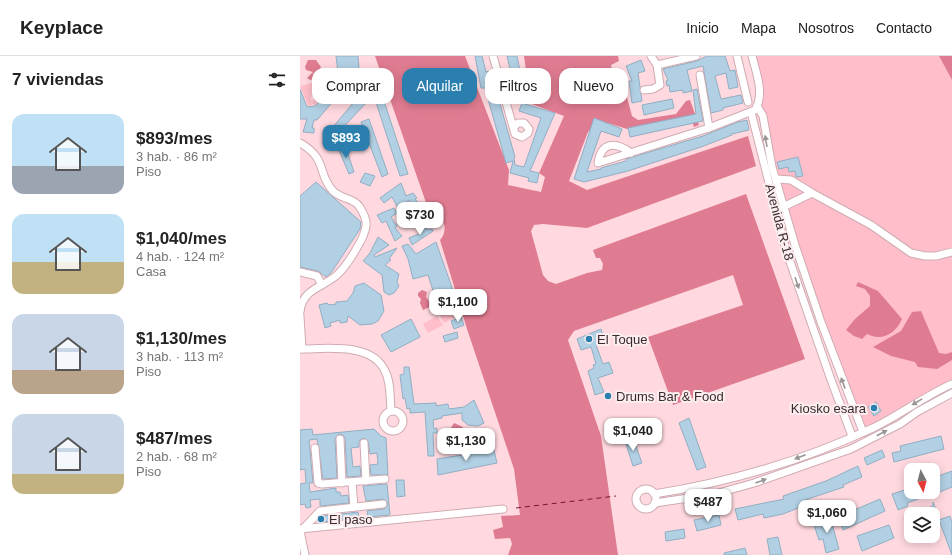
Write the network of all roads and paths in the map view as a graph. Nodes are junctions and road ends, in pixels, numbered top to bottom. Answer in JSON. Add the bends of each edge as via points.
{"nodes":[{"id":1,"x":493,"y":56,"type":"edge"},
{"id":2,"x":651,"y":56,"type":"edge"},
{"id":3,"x":696,"y":56,"type":"edge"},
{"id":4,"x":737,"y":56,"type":"edge"},
{"id":5,"x":752,"y":56,"type":"edge"},
{"id":6,"x":657,"y":65,"type":"junction"},
{"id":7,"x":700,"y":75,"type":"dead end"},
{"id":8,"x":644,"y":90,"type":"dead end"},
{"id":9,"x":748,"y":102,"type":"dead end"},
{"id":10,"x":757,"y":106,"type":"junction"},
{"id":11,"x":751,"y":112,"type":"junction"},
{"id":12,"x":514,"y":127,"type":"dead end"},
{"id":13,"x":709,"y":128,"type":"junction"},
{"id":14,"x":300,"y":143,"type":"edge"},
{"id":15,"x":630,"y":153,"type":"dead end"},
{"id":16,"x":775,"y":177,"type":"junction"},
{"id":17,"x":767,"y":179,"type":"junction"},
{"id":18,"x":812,"y":193,"type":"junction"},
{"id":19,"x":784,"y":207,"type":"junction"},
{"id":20,"x":776,"y":211,"type":"junction"},
{"id":21,"x":952,"y":252,"type":"edge"},
{"id":22,"x":300,"y":272,"type":"edge"},
{"id":23,"x":322,"y":285,"type":"junction"},
{"id":24,"x":300,"y":312,"type":"edge"},
{"id":25,"x":300,"y":316,"type":"edge"},
{"id":26,"x":301,"y":349,"type":"edge"},
{"id":27,"x":952,"y":384,"type":"edge"},
{"id":28,"x":952,"y":392,"type":"edge"},
{"id":29,"x":391,"y":411,"type":"dead end"},
{"id":30,"x":862,"y":432,"type":"junction"},
{"id":31,"x":852,"y":436,"type":"junction"},
{"id":32,"x":340,"y":439,"type":"dead end"},
{"id":33,"x":364,"y":443,"type":"dead end"},
{"id":34,"x":315,"y":448,"type":"dead end"},
{"id":35,"x":385,"y":479,"type":"dead end"},
{"id":36,"x":366,"y":481,"type":"junction"},
{"id":37,"x":352,"y":482,"type":"junction"},
{"id":38,"x":342,"y":483,"type":"junction"},
{"id":39,"x":654,"y":494,"type":"junction"},
{"id":40,"x":655,"y":503,"type":"junction"},
{"id":41,"x":383,"y":504,"type":"dead end"},
{"id":42,"x":354,"y":507,"type":"junction"},
{"id":43,"x":504,"y":509,"type":"dead end"},
{"id":44,"x":301,"y":530,"type":"edge"},
{"id":45,"x":305,"y":555,"type":"edge"}],
"edges":[{"from":1,"to":12,"type":"street"},
{"from":2,"to":6,"type":"street"},
{"from":3,"to":6,"type":"street"},
{"from":4,"to":9,"type":"street"},
{"from":5,"to":10,"type":"street","via":[[760,89]]},
{"from":6,"to":8,"type":"street","via":[[660,85]]},
{"from":7,"to":13,"type":"street"},
{"from":10,"to":11,"type":"street"},
{"from":16,"to":10,"type":"street","one_way":true,"via":[[763,116]]},
{"from":11,"to":13,"type":"street"},
{"from":11,"to":17,"type":"street"},
{"from":13,"to":15,"type":"street"},
{"from":14,"to":23,"type":"street","via":[[315,154],[332,190],[359,206],[365,215],[367,225],[346,264],[337,275]]},
{"from":16,"to":17,"type":"street","name":"Avenida R-18"},
{"from":16,"to":18,"type":"street","via":[[791,180]]},
{"from":16,"to":19,"type":"street","name":"Avenida R-18"},
{"from":17,"to":20,"type":"street","name":"Avenida R-18"},
{"from":18,"to":19,"type":"street"},
{"from":18,"to":21,"type":"street","via":[[871,226],[911,253],[936,256]]},
{"from":19,"to":20,"type":"street"},
{"from":30,"to":19,"type":"street","name":"Avenida R-18","one_way":true,"via":[[821,322]]},
{"from":20,"to":31,"type":"street","name":"Avenida R-18","one_way":true,"via":[[800,294]]},
{"from":22,"to":23,"type":"street","via":[[317,276]]},
{"from":23,"to":24,"type":"street","via":[[304,297]]},
{"from":25,"to":26,"type":"street"},
{"from":26,"to":29,"type":"street","via":[[358,350],[369,354],[380,362],[386,372]]},
{"from":27,"to":30,"type":"street","one_way":true},
{"from":40,"to":28,"type":"street","one_way":true,"via":[[715,494],[851,449],[900,424]]},
{"from":30,"to":31,"type":"street"},
{"from":31,"to":39,"type":"street","one_way":true,"via":[[775,466],[696,487]]},
{"from":32,"to":38,"type":"street"},
{"from":33,"to":36,"type":"street"},
{"from":34,"to":38,"type":"street","via":[[318,483]]},
{"from":35,"to":36,"type":"street"},
{"from":36,"to":37,"type":"street"},
{"from":37,"to":38,"type":"street"},
{"from":37,"to":42,"type":"street"},
{"from":39,"to":40,"type":"street"},
{"from":39,"to":40,"type":"street","via":[[650,490],[643,490],[638,493],[636,499],[638,505],[644,508],[650,508]]},
{"from":41,"to":42,"type":"street"},
{"from":42,"to":44,"type":"street","via":[[320,511]]},
{"from":43,"to":44,"type":"street"},
{"from":44,"to":45,"type":"street"}]}
